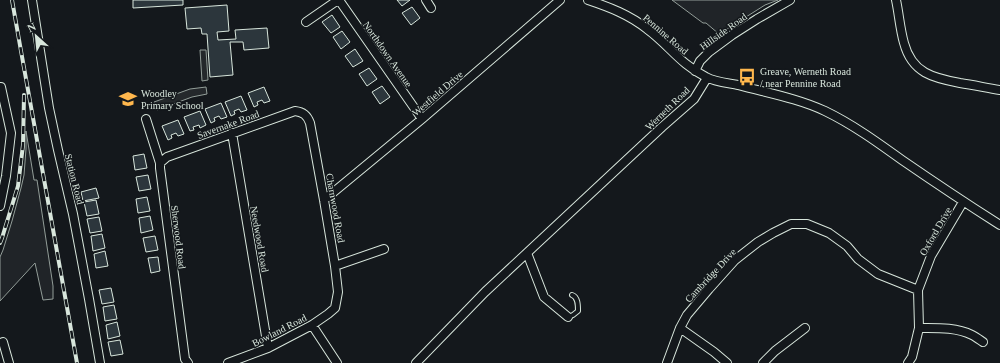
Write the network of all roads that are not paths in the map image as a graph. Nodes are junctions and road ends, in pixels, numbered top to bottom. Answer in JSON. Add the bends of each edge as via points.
{"nodes":[{"id":1,"x":32,"y":0,"type":"edge"},
{"id":2,"x":338,"y":0,"type":"edge"},
{"id":3,"x":426,"y":0,"type":"edge"},
{"id":4,"x":560,"y":0,"type":"edge"},
{"id":5,"x":588,"y":0,"type":"edge"},
{"id":6,"x":790,"y":0,"type":"edge"},
{"id":7,"x":896,"y":0,"type":"edge"},
{"id":8,"x":431,"y":8,"type":"dead end"},
{"id":9,"x":306,"y":22,"type":"dead end"},
{"id":10,"x":695,"y":71,"type":"junction"},
{"id":11,"x":708,"y":78,"type":"junction"},
{"id":12,"x":0,"y":87,"type":"edge"},
{"id":13,"x":1000,"y":90,"type":"edge"},
{"id":14,"x":305,"y":114,"type":"joint"},
{"id":15,"x":146,"y":119,"type":"dead end"},
{"id":16,"x":422,"y":119,"type":"junction"},
{"id":17,"x":232,"y":133,"type":"junction"},
{"id":18,"x":160,"y":163,"type":"junction"},
{"id":19,"x":324,"y":200,"type":"junction"},
{"id":20,"x":963,"y":202,"type":"junction"},
{"id":21,"x":0,"y":206,"type":"edge"},
{"id":22,"x":1000,"y":225,"type":"edge"},
{"id":23,"x":384,"y":249,"type":"dead end"},
{"id":24,"x":527,"y":253,"type":"junction"},
{"id":25,"x":335,"y":266,"type":"junction"},
{"id":26,"x":918,"y":290,"type":"junction"},
{"id":27,"x":572,"y":295,"type":"dead end"},
{"id":28,"x":335,"y":308,"type":"joint"},
{"id":29,"x":568,"y":317,"type":"joint"},
{"id":30,"x":312,"y":324,"type":"junction"},
{"id":31,"x":680,"y":328,"type":"junction"},
{"id":32,"x":805,"y":328,"type":"dead end"},
{"id":33,"x":919,"y":328,"type":"junction"},
{"id":34,"x":2,"y":342,"type":"dead end"},
{"id":35,"x":983,"y":342,"type":"dead end"},
{"id":36,"x":268,"y":348,"type":"junction"},
{"id":37,"x":187,"y":361,"type":"edge"},
{"id":38,"x":9,"y":363,"type":"edge"},
{"id":39,"x":100,"y":363,"type":"edge"},
{"id":40,"x":228,"y":363,"type":"edge"},
{"id":41,"x":337,"y":363,"type":"edge"},
{"id":42,"x":416,"y":363,"type":"edge"},
{"id":43,"x":667,"y":363,"type":"edge"},
{"id":44,"x":727,"y":363,"type":"edge"},
{"id":45,"x":763,"y":363,"type":"edge"},
{"id":46,"x":908,"y":363,"type":"edge"}],
"edges":[{"from":1,"to":39,"type":"street","name":"Station Road","via":[[49,108],[73,214]]},
{"from":2,"to":9,"type":"street"},
{"from":2,"to":16,"type":"street","name":"Northdown Avenue"},
{"from":3,"to":8,"type":"street"},
{"from":4,"to":16,"type":"street","name":"Westfield Drive"},
{"from":5,"to":10,"type":"street","name":"Pennine Road","via":[[611,8],[642,25]]},
{"from":6,"to":10,"type":"street","name":"Hillside Road","via":[[750,23],[709,52]]},
{"from":7,"to":13,"type":"street","via":[[904,42],[914,63],[929,75],[940,79]]},
{"from":10,"to":11,"type":"street","name":"Pennine Road"},
{"from":11,"to":20,"type":"street","via":[[785,97],[825,111],[869,137]]},
{"from":11,"to":24,"type":"street","name":"Werneth Road","via":[[694,99]]},
{"from":12,"to":21,"type":"street","via":[[11,133]]},
{"from":14,"to":17,"type":"street","name":"Savernake Road","via":[[295,111]]},
{"from":14,"to":19,"type":"street","name":"Charnwood Road","via":[[310,123]]},
{"from":15,"to":18,"type":"street","name":"Sherwood Road"},
{"from":16,"to":19,"type":"street","name":"Westfield Drive"},
{"from":17,"to":18,"type":"street","name":"Savernake Road","via":[[167,157]]},
{"from":17,"to":36,"type":"street","name":"Needwood Road"},
{"from":18,"to":37,"type":"street","name":"Sherwood Road"},
{"from":19,"to":25,"type":"street","name":"Charnwood Road"},
{"from":20,"to":22,"type":"street"},
{"from":20,"to":26,"type":"street","name":"Oxford Drive","via":[[931,256]]},
{"from":23,"to":25,"type":"street"},
{"from":24,"to":29,"type":"street","via":[[544,297]]},
{"from":24,"to":42,"type":"street","name":"Werneth Road"},
{"from":25,"to":28,"type":"street","name":"Charnwood Road","via":[[338,292]]},
{"from":26,"to":31,"type":"street","name":"Cambridge Drive","via":[[878,274],[829,233],[807,224],[791,224],[758,242],[735,260],[687,315]]},
{"from":26,"to":33,"type":"street","name":"Oxford Drive"},
{"from":27,"to":29,"type":"lane","via":[[578,304],[578,311]]},
{"from":28,"to":30,"type":"street","name":"Bowland Road"},
{"from":30,"to":36,"type":"street","name":"Bowland Road"},
{"from":30,"to":41,"type":"street"},
{"from":31,"to":43,"type":"street","name":"Cambridge Drive"},
{"from":31,"to":44,"type":"street"},
{"from":32,"to":45,"type":"street"},
{"from":33,"to":35,"type":"street","via":[[942,328],[963,332]]},
{"from":33,"to":46,"type":"street","name":"Oxford Drive","via":[[912,357]]},
{"from":34,"to":38,"type":"street"},
{"from":36,"to":40,"type":"street","name":"Bowland Road"}]}
